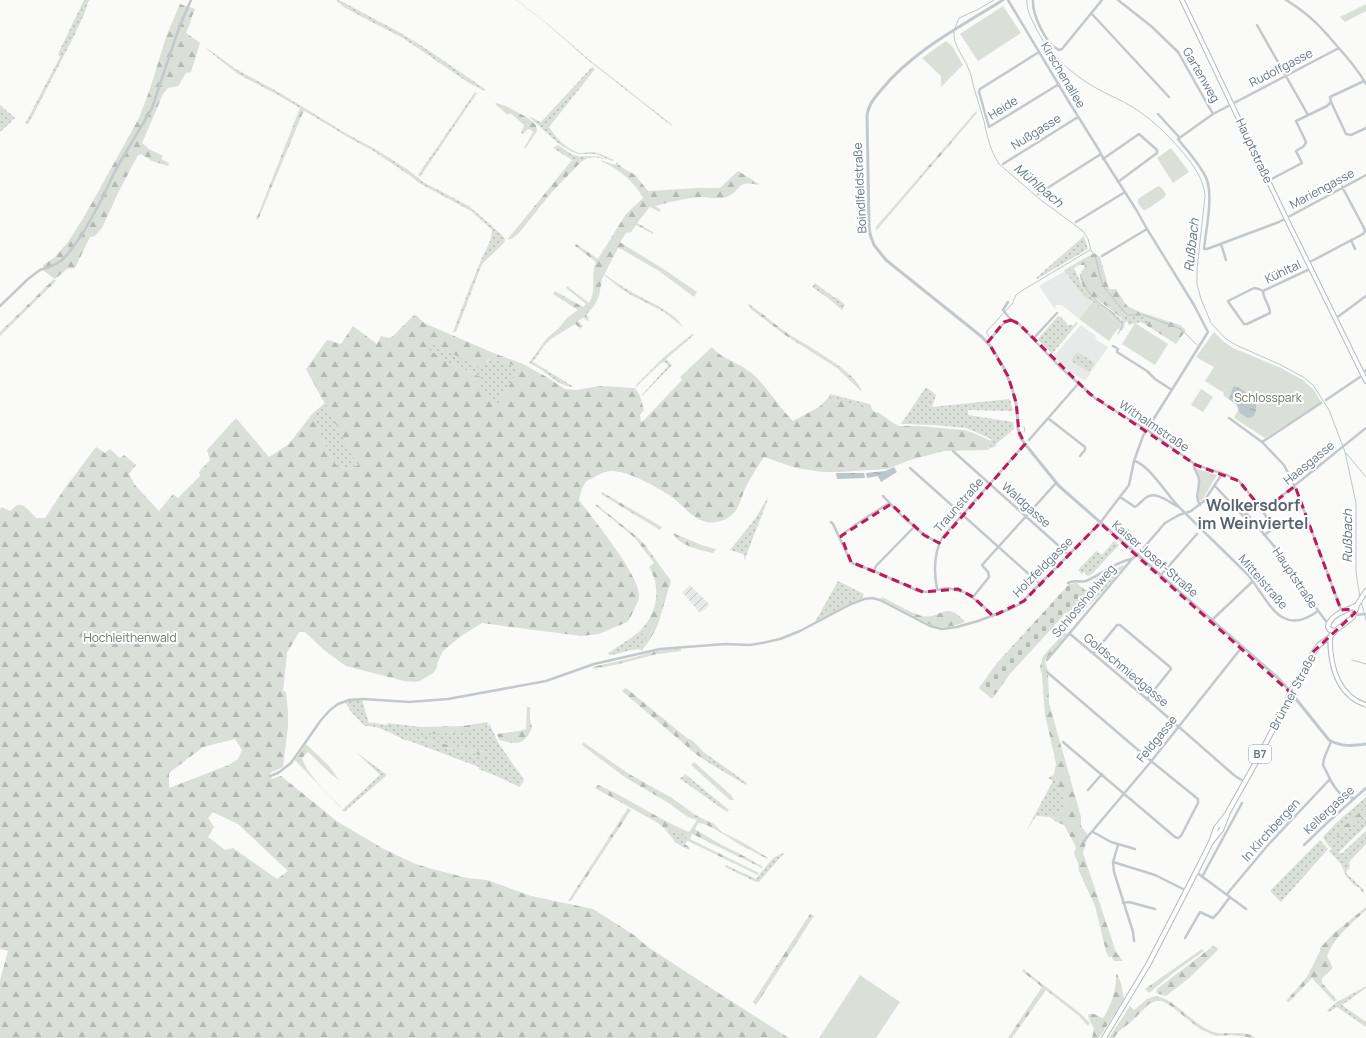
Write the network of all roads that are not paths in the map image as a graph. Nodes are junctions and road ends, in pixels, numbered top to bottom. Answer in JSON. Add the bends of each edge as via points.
{"nodes":[{"id":1,"x":191,"y":0,"type":"edge"},
{"id":2,"x":1003,"y":0,"type":"edge"},
{"id":3,"x":1008,"y":0,"type":"edge"},
{"id":4,"x":1033,"y":0,"type":"edge"},
{"id":5,"x":1102,"y":0,"type":"edge"},
{"id":6,"x":1118,"y":0,"type":"edge"},
{"id":7,"x":1182,"y":0,"type":"edge"},
{"id":8,"x":1286,"y":0,"type":"edge"},
{"id":9,"x":1091,"y":13,"type":"junction"},
{"id":10,"x":1257,"y":25,"type":"dead end"},
{"id":11,"x":1339,"y":48,"type":"junction"},
{"id":12,"x":1040,"y":52,"type":"junction"},
{"id":13,"x":1286,"y":76,"type":"junction"},
{"id":14,"x":1364,"y":81,"type":"junction"},
{"id":15,"x":1058,"y":84,"type":"junction"},
{"id":16,"x":1366,"y":84,"type":"edge"},
{"id":17,"x":1169,"y":97,"type":"dead end"},
{"id":18,"x":1331,"y":102,"type":"junction"},
{"id":19,"x":1232,"y":104,"type":"junction"},
{"id":20,"x":1158,"y":114,"type":"dead end"},
{"id":21,"x":1213,"y":114,"type":"junction"},
{"id":22,"x":1308,"y":115,"type":"junction"},
{"id":23,"x":1078,"y":117,"type":"junction"},
{"id":24,"x":1366,"y":128,"type":"edge"},
{"id":25,"x":1179,"y":139,"type":"junction"},
{"id":26,"x":1101,"y":154,"type":"junction"},
{"id":27,"x":1103,"y":159,"type":"junction"},
{"id":28,"x":1003,"y":164,"type":"dead end"},
{"id":29,"x":1366,"y":175,"type":"edge"},
{"id":30,"x":1338,"y":178,"type":"dead end"},
{"id":31,"x":1268,"y":181,"type":"junction"},
{"id":32,"x":1118,"y":182,"type":"junction"},
{"id":33,"x":1342,"y":188,"type":"junction"},
{"id":34,"x":1125,"y":192,"type":"junction"},
{"id":35,"x":1038,"y":194,"type":"dead end"},
{"id":36,"x":1286,"y":218,"type":"junction"},
{"id":37,"x":1076,"y":222,"type":"dead end"},
{"id":38,"x":1147,"y":229,"type":"junction"},
{"id":39,"x":1351,"y":240,"type":"junction"},
{"id":40,"x":1221,"y":244,"type":"junction"},
{"id":41,"x":1355,"y":248,"type":"dead end"},
{"id":42,"x":1102,"y":256,"type":"dead end"},
{"id":43,"x":1226,"y":260,"type":"dead end"},
{"id":44,"x":1307,"y":263,"type":"junction"},
{"id":45,"x":1310,"y":269,"type":"junction"},
{"id":46,"x":1263,"y":291,"type":"junction"},
{"id":47,"x":1366,"y":296,"type":"edge"},
{"id":48,"x":1008,"y":302,"type":"dead end"},
{"id":49,"x":0,"y":306,"type":"edge"},
{"id":50,"x":1057,"y":313,"type":"dead end"},
{"id":51,"x":1335,"y":319,"type":"junction"},
{"id":52,"x":1011,"y":320,"type":"junction"},
{"id":53,"x":1033,"y":339,"type":"junction"},
{"id":54,"x":988,"y":342,"type":"junction"},
{"id":55,"x":1113,"y":346,"type":"dead end"},
{"id":56,"x":1366,"y":370,"type":"edge"},
{"id":57,"x":1363,"y":375,"type":"junction"},
{"id":58,"x":1366,"y":381,"type":"edge"},
{"id":59,"x":1078,"y":384,"type":"junction"},
{"id":60,"x":1172,"y":390,"type":"junction"},
{"id":61,"x":1326,"y":400,"type":"dead end"},
{"id":62,"x":1321,"y":403,"type":"dead end"},
{"id":63,"x":1229,"y":418,"type":"dead end"},
{"id":64,"x":1049,"y":419,"type":"junction"},
{"id":65,"x":1366,"y":428,"type":"edge"},
{"id":66,"x":1018,"y":429,"type":"joint"},
{"id":67,"x":1146,"y":430,"type":"junction"},
{"id":68,"x":1029,"y":440,"type":"dead end"},
{"id":69,"x":1262,"y":442,"type":"junction"},
{"id":70,"x":1025,"y":444,"type":"junction"},
{"id":71,"x":953,"y":451,"type":"dead end"},
{"id":72,"x":1080,"y":456,"type":"dead end"},
{"id":73,"x":1134,"y":461,"type":"junction"},
{"id":74,"x":1194,"y":464,"type":"junction"},
{"id":75,"x":910,"y":468,"type":"dead end"},
{"id":76,"x":1222,"y":474,"type":"junction"},
{"id":77,"x":1056,"y":483,"type":"junction"},
{"id":78,"x":989,"y":484,"type":"junction"},
{"id":79,"x":1214,"y":486,"type":"junction"},
{"id":80,"x":1295,"y":486,"type":"junction"},
{"id":81,"x":883,"y":496,"type":"dead end"},
{"id":82,"x":1120,"y":497,"type":"junction"},
{"id":83,"x":890,"y":504,"type":"junction"},
{"id":84,"x":1258,"y":504,"type":"junction"},
{"id":85,"x":1200,"y":505,"type":"junction"},
{"id":86,"x":1179,"y":507,"type":"junction"},
{"id":87,"x":1263,"y":511,"type":"junction"},
{"id":88,"x":1186,"y":513,"type":"junction"},
{"id":89,"x":962,"y":514,"type":"junction"},
{"id":90,"x":1247,"y":514,"type":"junction"},
{"id":91,"x":1026,"y":517,"type":"junction"},
{"id":92,"x":831,"y":522,"type":"dead end"},
{"id":93,"x":1100,"y":523,"type":"junction"},
{"id":94,"x":915,"y":526,"type":"junction"},
{"id":95,"x":1197,"y":534,"type":"dead end"},
{"id":96,"x":1264,"y":535,"type":"junction"},
{"id":97,"x":840,"y":538,"type":"junction"},
{"id":98,"x":939,"y":543,"type":"junction"},
{"id":99,"x":998,"y":547,"type":"junction"},
{"id":100,"x":1068,"y":555,"type":"junction"},
{"id":101,"x":1136,"y":555,"type":"junction"},
{"id":102,"x":1132,"y":559,"type":"junction"},
{"id":103,"x":874,"y":571,"type":"junction"},
{"id":104,"x":1160,"y":576,"type":"junction"},
{"id":105,"x":1253,"y":581,"type":"junction"},
{"id":106,"x":1040,"y":584,"type":"junction"},
{"id":107,"x":1068,"y":584,"type":"dead end"},
{"id":108,"x":937,"y":589,"type":"junction"},
{"id":109,"x":1366,"y":591,"type":"edge"},
{"id":110,"x":973,"y":597,"type":"junction"},
{"id":111,"x":1358,"y":603,"type":"junction"},
{"id":112,"x":1350,"y":609,"type":"junction"},
{"id":113,"x":1318,"y":611,"type":"junction"},
{"id":114,"x":1342,"y":612,"type":"junction"},
{"id":115,"x":1355,"y":614,"type":"junction"},
{"id":116,"x":1366,"y":614,"type":"edge"},
{"id":117,"x":992,"y":616,"type":"junction"},
{"id":118,"x":1212,"y":620,"type":"junction"},
{"id":119,"x":1329,"y":626,"type":"junction"},
{"id":120,"x":1335,"y":631,"type":"junction"},
{"id":121,"x":1069,"y":633,"type":"junction"},
{"id":122,"x":1330,"y":637,"type":"junction"},
{"id":123,"x":1242,"y":647,"type":"junction"},
{"id":124,"x":1094,"y":654,"type":"junction"},
{"id":125,"x":1047,"y":660,"type":"dead end"},
{"id":126,"x":1047,"y":672,"type":"dead end"},
{"id":127,"x":1291,"y":693,"type":"junction"},
{"id":128,"x":1147,"y":699,"type":"junction"},
{"id":129,"x":1366,"y":705,"type":"edge"},
{"id":130,"x":1178,"y":726,"type":"junction"},
{"id":131,"x":1331,"y":741,"type":"junction"},
{"id":132,"x":1063,"y":742,"type":"dead end"},
{"id":133,"x":1366,"y":744,"type":"edge"},
{"id":134,"x":1151,"y":761,"type":"junction"},
{"id":135,"x":1102,"y":774,"type":"junction"},
{"id":136,"x":270,"y":776,"type":"dead end"},
{"id":137,"x":1330,"y":779,"type":"junction"},
{"id":138,"x":1245,"y":782,"type":"junction"},
{"id":139,"x":1366,"y":788,"type":"edge"},
{"id":140,"x":1088,"y":790,"type":"dead end"},
{"id":141,"x":1124,"y":794,"type":"junction"},
{"id":142,"x":1354,"y":798,"type":"junction"},
{"id":143,"x":1242,"y":803,"type":"dead end"},
{"id":144,"x":1093,"y":832,"type":"junction"},
{"id":145,"x":1084,"y":841,"type":"dead end"},
{"id":146,"x":1118,"y":845,"type":"junction"},
{"id":147,"x":1304,"y":845,"type":"dead end"},
{"id":148,"x":1135,"y":850,"type":"dead end"},
{"id":149,"x":1113,"y":862,"type":"junction"},
{"id":150,"x":1196,"y":872,"type":"junction"},
{"id":151,"x":1202,"y":877,"type":"junction"},
{"id":152,"x":1187,"y":890,"type":"junction"},
{"id":153,"x":1227,"y":894,"type":"junction"},
{"id":154,"x":1230,"y":897,"type":"junction"},
{"id":155,"x":1123,"y":903,"type":"junction"},
{"id":156,"x":1155,"y":909,"type":"dead end"},
{"id":157,"x":1246,"y":909,"type":"dead end"},
{"id":158,"x":1185,"y":938,"type":"dead end"},
{"id":159,"x":1134,"y":941,"type":"dead end"},
{"id":160,"x":1104,"y":1038,"type":"edge"}],
"edges":[{"from":1,"to":49,"type":"street","via":[[152,108],[122,158],[82,235],[61,261],[40,270]]},
{"from":2,"to":54,"type":"street","name":"Boindlfeldstraße","via":[[952,30],[898,72],[868,109],[867,116],[869,227],[874,245],[886,260]]},
{"from":3,"to":12,"type":"street","name":"Kirschenallee"},
{"from":4,"to":9,"type":"street","via":[[1033,11],[1037,21],[1058,50],[1062,49]]},
{"from":5,"to":9,"type":"street"},
{"from":6,"to":21,"type":"street","name":"Gartenweg","via":[[1178,52]]},
{"from":7,"to":19,"type":"main road","name":"Hauptstraße"},
{"from":8,"to":11,"type":"street","via":[[1311,17]]},
{"from":9,"to":17,"type":"street"},
{"from":10,"to":13,"type":"street"},
{"from":11,"to":13,"type":"street","name":"Rudolfgasse"},
{"from":11,"to":14,"type":"street"},
{"from":12,"to":15,"type":"street","name":"Kirschenallee"},
{"from":12,"to":15,"type":"street","name":"Heide","via":[[980,89],[989,127]]},
{"from":13,"to":19,"type":"street","name":"Rudolfgasse"},
{"from":13,"to":22,"type":"street"},
{"from":14,"to":16,"type":"street"},
{"from":14,"to":18,"type":"street","via":[[1330,97]]},
{"from":15,"to":23,"type":"street","name":"Kirschenallee"},
{"from":18,"to":22,"type":"street"},
{"from":18,"to":24,"type":"street","via":[[1346,134],[1351,135]]},
{"from":19,"to":21,"type":"street","name":"Rudolfgasse"},
{"from":19,"to":31,"type":"main road","name":"Hauptstraße"},
{"from":20,"to":25,"type":"street"},
{"from":21,"to":25,"type":"street","name":"Rudolfgasse"},
{"from":22,"to":31,"type":"street","via":[[1296,121],[1306,142],[1296,151],[1302,163]]},
{"from":23,"to":26,"type":"street","name":"Kirschenallee"},
{"from":23,"to":28,"type":"street","name":"Nußgasse"},
{"from":25,"to":40,"type":"street","name":"Mariengasse","via":[[1208,183],[1209,203],[1204,249]]},
{"from":26,"to":27,"type":"street","name":"Kirschenallee"},
{"from":26,"to":35,"type":"street"},
{"from":27,"to":32,"type":"street","name":"Kirschenallee"},
{"from":27,"to":32,"type":"street","via":[[1139,134],[1157,150],[1157,153]]},
{"from":29,"to":33,"type":"street","name":"Mariengasse"},
{"from":30,"to":33,"type":"street"},
{"from":31,"to":36,"type":"main road","name":"Hauptstraße"},
{"from":32,"to":34,"type":"street","name":"Kirschenallee"},
{"from":33,"to":36,"type":"street","name":"Mariengasse"},
{"from":33,"to":39,"type":"street","via":[[1365,231]]},
{"from":34,"to":37,"type":"street"},
{"from":34,"to":38,"type":"street","name":"Kirschenallee"},
{"from":36,"to":40,"type":"street","name":"Mariengasse"},
{"from":36,"to":44,"type":"main road","name":"Hauptstraße"},
{"from":38,"to":42,"type":"street"},
{"from":38,"to":60,"type":"street","name":"Kirschenallee","via":[[1208,330],[1208,334]]},
{"from":39,"to":41,"type":"street"},
{"from":39,"to":44,"type":"street"},
{"from":40,"to":43,"type":"street"},
{"from":44,"to":45,"type":"main road","name":"Hauptstraße"},
{"from":45,"to":46,"type":"street","name":"Kühltal"},
{"from":45,"to":51,"type":"main road","name":"Hauptstraße"},
{"from":46,"to":46,"type":"street","name":"Kühltal","via":[[1254,288],[1227,301],[1244,324],[1270,313]]},
{"from":47,"to":51,"type":"street"},
{"from":48,"to":52,"type":"street","via":[[1003,311]]},
{"from":50,"to":53,"type":"street"},
{"from":51,"to":57,"type":"main road","name":"Hauptstraße"},
{"from":52,"to":53,"type":"street"},
{"from":52,"to":54,"type":"street","via":[[1004,322]]},
{"from":53,"to":59,"type":"street","name":"Withalmstraße"},
{"from":54,"to":66,"type":"street","name":"Boindlfeldstraße","via":[[999,358],[1012,388],[1017,408]]},
{"from":55,"to":60,"type":"street","via":[[1118,349],[1117,352]]},
{"from":56,"to":57,"type":"street"},
{"from":57,"to":58,"type":"main road","name":"Hauptstraße"},
{"from":57,"to":61,"type":"street"},
{"from":59,"to":64,"type":"street"},
{"from":59,"to":67,"type":"street","name":"Withalmstraße","via":[[1096,399]]},
{"from":60,"to":67,"type":"street","name":"Holzfeldgasse"},
{"from":62,"to":69,"type":"street"},
{"from":63,"to":69,"type":"street"},
{"from":64,"to":68,"type":"street"},
{"from":64,"to":72,"type":"street","via":[[1085,447]]},
{"from":65,"to":80,"type":"street","name":"Haasgasse"},
{"from":66,"to":70,"type":"street","name":"Kaiser Josef-Straße"},
{"from":67,"to":73,"type":"street","name":"Holzfeldgasse"},
{"from":67,"to":74,"type":"street","name":"Withalmstraße"},
{"from":69,"to":80,"type":"street","via":[[1282,463]]},
{"from":70,"to":77,"type":"street","name":"Kaiser Josef-Straße"},
{"from":70,"to":78,"type":"street","name":"Traunstraße"},
{"from":71,"to":78,"type":"street","name":"Waldgasse"},
{"from":73,"to":82,"type":"street","name":"Holzfeldgasse","via":[[1130,485]]},
{"from":73,"to":86,"type":"street","via":[[1142,465]]},
{"from":74,"to":76,"type":"street","name":"Withalmstraße"},
{"from":74,"to":85,"type":"street","via":[[1199,478],[1196,499]]},
{"from":75,"to":89,"type":"street"},
{"from":76,"to":79,"type":"street"},
{"from":76,"to":84,"type":"street","name":"Withalmstraße","via":[[1241,483]]},
{"from":77,"to":91,"type":"street"},
{"from":77,"to":93,"type":"street","name":"Kaiser Josef-Straße"},
{"from":78,"to":89,"type":"street","name":"Traunstraße"},
{"from":78,"to":91,"type":"street","name":"Waldgasse"},
{"from":79,"to":85,"type":"street"},
{"from":79,"to":90,"type":"street","via":[[1242,515]]},
{"from":80,"to":87,"type":"street","name":"Haasgasse"},
{"from":80,"to":114,"type":"street"},
{"from":81,"to":83,"type":"street"},
{"from":82,"to":86,"type":"street","via":[[1135,507],[1152,495]]},
{"from":82,"to":93,"type":"street","name":"Holzfeldgasse"},
{"from":83,"to":94,"type":"street"},
{"from":83,"to":97,"type":"street","via":[[848,530]]},
{"from":84,"to":87,"type":"street","name":"Withalmstraße"},
{"from":84,"to":90,"type":"street"},
{"from":85,"to":88,"type":"street","name":"Schlosshohlweg"},
{"from":86,"to":88,"type":"street","name":"Mittelstraße"},
{"from":87,"to":96,"type":"street","name":"Withalmstraße","via":[[1272,526]]},
{"from":88,"to":101,"type":"street","name":"Schlosshohlweg","via":[[1165,523]]},
{"from":88,"to":105,"type":"street","name":"Mittelstraße"},
{"from":89,"to":98,"type":"street","name":"Traunstraße"},
{"from":89,"to":99,"type":"street"},
{"from":90,"to":96,"type":"street","name":"Hauptstraße"},
{"from":91,"to":99,"type":"street"},
{"from":91,"to":100,"type":"street","name":"Waldgasse"},
{"from":92,"to":97,"type":"street"},
{"from":93,"to":100,"type":"street","name":"Holzfeldgasse"},
{"from":93,"to":101,"type":"street","name":"Kaiser Josef-Straße"},
{"from":94,"to":98,"type":"street","via":[[927,537]]},
{"from":94,"to":103,"type":"street"},
{"from":95,"to":104,"type":"street"},
{"from":96,"to":113,"type":"street","name":"Hauptstraße","via":[[1279,552],[1291,574]]},
{"from":97,"to":103,"type":"street","via":[[851,562]]},
{"from":98,"to":108,"type":"street","name":"Traunstraße","via":[[935,563]]},
{"from":99,"to":106,"type":"street"},
{"from":99,"to":110,"type":"street","via":[[982,565],[989,577]]},
{"from":100,"to":106,"type":"street","name":"Holzfeldgasse"},
{"from":101,"to":102,"type":"street","name":"Schlosshohlweg"},
{"from":101,"to":104,"type":"street","name":"Kaiser Josef-Straße"},
{"from":102,"to":107,"type":"street","via":[[1084,582],[1073,581]]},
{"from":102,"to":121,"type":"street","name":"Schlosshohlweg"},
{"from":103,"to":108,"type":"street","via":[[918,591]]},
{"from":104,"to":118,"type":"street","name":"Kaiser Josef-Straße"},
{"from":105,"to":113,"type":"street","name":"Mittelstraße","via":[[1272,609],[1284,618],[1300,621]]},
{"from":105,"to":118,"type":"street"},
{"from":106,"to":117,"type":"street","name":"Holzfeldgasse","via":[[1016,606]]},
{"from":108,"to":110,"type":"street","via":[[958,589]]},
{"from":109,"to":111,"type":"main road"},
{"from":110,"to":117,"type":"street"},
{"from":111,"to":112,"type":"main road"},
{"from":111,"to":115,"type":"main road"},
{"from":112,"to":114,"type":"main road"},
{"from":112,"to":115,"type":"main road"},
{"from":113,"to":119,"type":"street","name":"Hauptstraße"},
{"from":114,"to":119,"type":"main road","via":[[1330,621]]},
{"from":115,"to":116,"type":"street"},
{"from":115,"to":120,"type":"main road","number":"B7"},
{"from":117,"to":136,"type":"street","name":"Holzfeldgasse","via":[[942,629],[880,600],[868,598],[795,633],[762,643],[660,649],[594,664],[546,681],[448,699],[409,702],[349,700],[330,710],[285,769]]},
{"from":118,"to":123,"type":"street","name":"Kaiser Josef-Straße"},
{"from":119,"to":120,"type":"main road"},
{"from":119,"to":122,"type":"main road"},
{"from":120,"to":122,"type":"main road","number":"B7"},
{"from":121,"to":124,"type":"street","name":"Goldschmiedgasse"},
{"from":121,"to":125,"type":"street","name":"Schlosshohlweg"},
{"from":122,"to":127,"type":"main road","name":"Brünner Straße","number":"B7","via":[[1314,651]]},
{"from":122,"to":129,"type":"main road","via":[[1332,666],[1337,679],[1350,696]]},
{"from":123,"to":127,"type":"street","name":"Kaiser Josef-Straße","via":[[1278,678]]},
{"from":123,"to":130,"type":"street","name":"Feldgasse"},
{"from":124,"to":128,"type":"street","name":"Goldschmiedgasse"},
{"from":124,"to":128,"type":"street","via":[[1117,625],[1120,625],[1170,667]]},
{"from":126,"to":134,"type":"street"},
{"from":127,"to":131,"type":"street","name":"Kaiser Josef-Straße"},
{"from":127,"to":138,"type":"main road","name":"Brünner Straße","number":"B7"},
{"from":128,"to":130,"type":"street","name":"Goldschmiedgasse"},
{"from":130,"to":134,"type":"street","name":"Feldgasse"},
{"from":130,"to":138,"type":"street","name":"Goldschmiedgasse"},
{"from":131,"to":133,"type":"street","via":[[1346,746]]},
{"from":131,"to":137,"type":"street","via":[[1323,762]]},
{"from":132,"to":135,"type":"street"},
{"from":134,"to":141,"type":"street","name":"Feldgasse"},
{"from":134,"to":141,"type":"street","via":[[1198,801],[1181,836],[1175,836]]},
{"from":135,"to":140,"type":"street"},
{"from":135,"to":141,"type":"street"},
{"from":137,"to":142,"type":"street","via":[[1343,796]]},
{"from":137,"to":153,"type":"street","name":"In Kirchbergen","via":[[1268,845]]},
{"from":138,"to":150,"type":"main road","name":"Brünner Straße","number":"B7","via":[[1227,814],[1218,824]]},
{"from":139,"to":142,"type":"street","name":"Kellergasse"},
{"from":141,"to":144,"type":"street","name":"Feldgasse"},
{"from":142,"to":147,"type":"street","name":"Kellergasse"},
{"from":143,"to":151,"type":"street"},
{"from":144,"to":145,"type":"street","name":"Feldgasse"},
{"from":144,"to":146,"type":"street"},
{"from":146,"to":148,"type":"street"},
{"from":146,"to":149,"type":"street"},
{"from":149,"to":152,"type":"street","via":[[1155,875]]},
{"from":149,"to":155,"type":"street"},
{"from":150,"to":151,"type":"street"},
{"from":150,"to":152,"type":"main road","name":"Brünner Straße","number":"B7"},
{"from":151,"to":153,"type":"street"},
{"from":152,"to":160,"type":"main road","name":"Brünner Straße","number":"B7","via":[[1155,953]]},
{"from":153,"to":154,"type":"street"},
{"from":154,"to":157,"type":"street"},
{"from":154,"to":158,"type":"street","via":[[1213,918],[1200,912]]},
{"from":155,"to":156,"type":"street","via":[[1129,902]]},
{"from":155,"to":159,"type":"street"}]}
